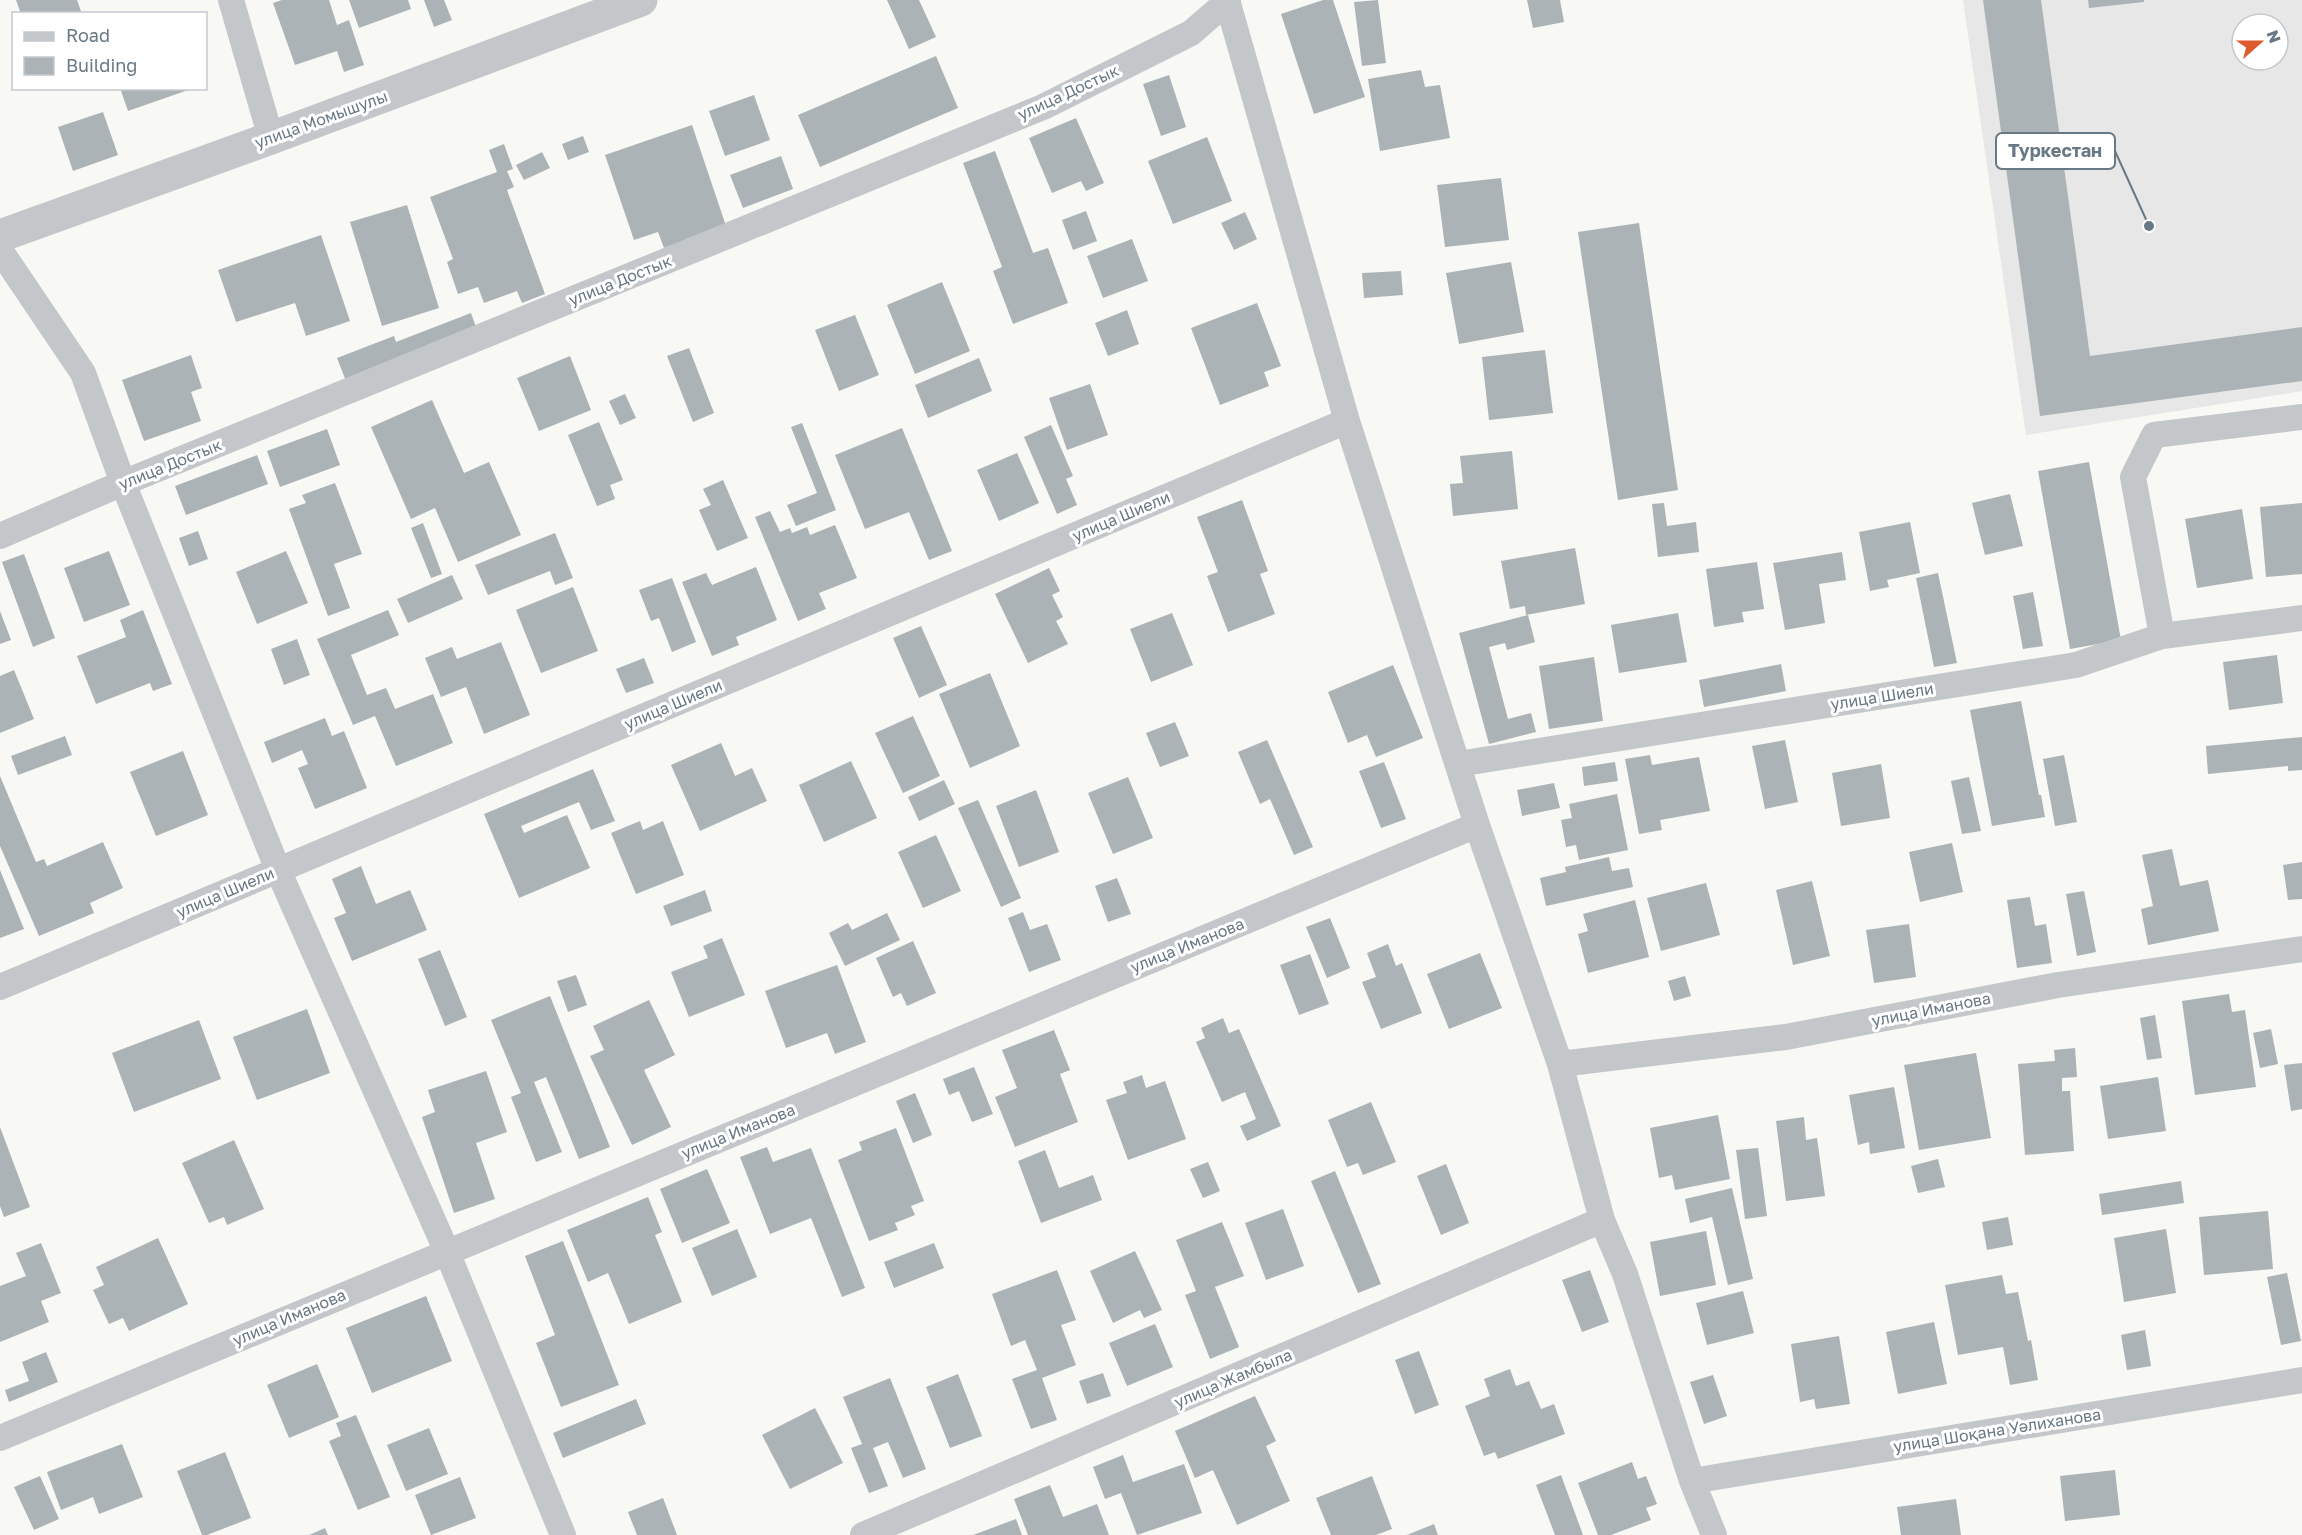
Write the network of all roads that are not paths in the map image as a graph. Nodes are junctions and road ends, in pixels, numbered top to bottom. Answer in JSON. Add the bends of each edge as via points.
{"nodes":[{"id":1,"x":231,"y":0,"type":"edge"},
{"id":2,"x":641,"y":0,"type":"edge"},
{"id":3,"x":1227,"y":0,"type":"edge"},
{"id":4,"x":271,"y":138,"type":"junction"},
{"id":5,"x":0,"y":236,"type":"edge"},
{"id":6,"x":0,"y":250,"type":"edge"},
{"id":7,"x":2302,"y":417,"type":"edge"},
{"id":8,"x":1347,"y":421,"type":"junction"},
{"id":9,"x":123,"y":483,"type":"junction"},
{"id":10,"x":0,"y":536,"type":"edge"},
{"id":11,"x":2302,"y":618,"type":"edge"},
{"id":12,"x":2162,"y":636,"type":"junction"},
{"id":13,"x":1458,"y":764,"type":"junction"},
{"id":14,"x":1477,"y":825,"type":"junction"},
{"id":15,"x":278,"y":870,"type":"junction"},
{"id":16,"x":2302,"y":949,"type":"edge"},
{"id":17,"x":0,"y":987,"type":"edge"},
{"id":18,"x":1560,"y":1064,"type":"junction"},
{"id":19,"x":1602,"y":1220,"type":"junction"},
{"id":20,"x":447,"y":1252,"type":"junction"},
{"id":21,"x":2302,"y":1380,"type":"edge"},
{"id":22,"x":0,"y":1438,"type":"edge"},
{"id":23,"x":1692,"y":1481,"type":"junction"},
{"id":24,"x":563,"y":1535,"type":"edge"},
{"id":25,"x":863,"y":1535,"type":"edge"},
{"id":26,"x":1714,"y":1535,"type":"edge"}],
"edges":[{"from":1,"to":4,"type":"street"},
{"from":2,"to":4,"type":"street","name":"улица Момышулы"},
{"from":3,"to":8,"type":"street"},
{"from":3,"to":9,"type":"street","name":"улица Достык","via":[[1191,33],[1042,107]]},
{"from":4,"to":5,"type":"street","name":"улица Момышулы"},
{"from":6,"to":9,"type":"street","via":[[83,374]]},
{"from":7,"to":12,"type":"street","via":[[2154,435],[2133,477]]},
{"from":8,"to":13,"type":"street"},
{"from":8,"to":15,"type":"street","name":"улица Шиели"},
{"from":9,"to":10,"type":"street","name":"улица Достык"},
{"from":9,"to":15,"type":"street"},
{"from":11,"to":12,"type":"street","name":"улица Шиели"},
{"from":12,"to":13,"type":"street","name":"улица Шиели","via":[[2076,665]]},
{"from":13,"to":14,"type":"street"},
{"from":14,"to":18,"type":"street"},
{"from":14,"to":20,"type":"street","name":"улица Иманова"},
{"from":15,"to":17,"type":"street","name":"улица Шиели"},
{"from":15,"to":20,"type":"street"},
{"from":16,"to":18,"type":"street","name":"улица Иманова","via":[[2058,985],[1786,1037]]},
{"from":18,"to":19,"type":"street"},
{"from":19,"to":23,"type":"street","via":[[1625,1274]]},
{"from":19,"to":25,"type":"street","name":"улица Жамбыла"},
{"from":20,"to":22,"type":"street","name":"улица Иманова"},
{"from":20,"to":24,"type":"street"},
{"from":21,"to":23,"type":"street","name":"улица Шоқана Уәлиханова"},
{"from":23,"to":26,"type":"street"}]}
